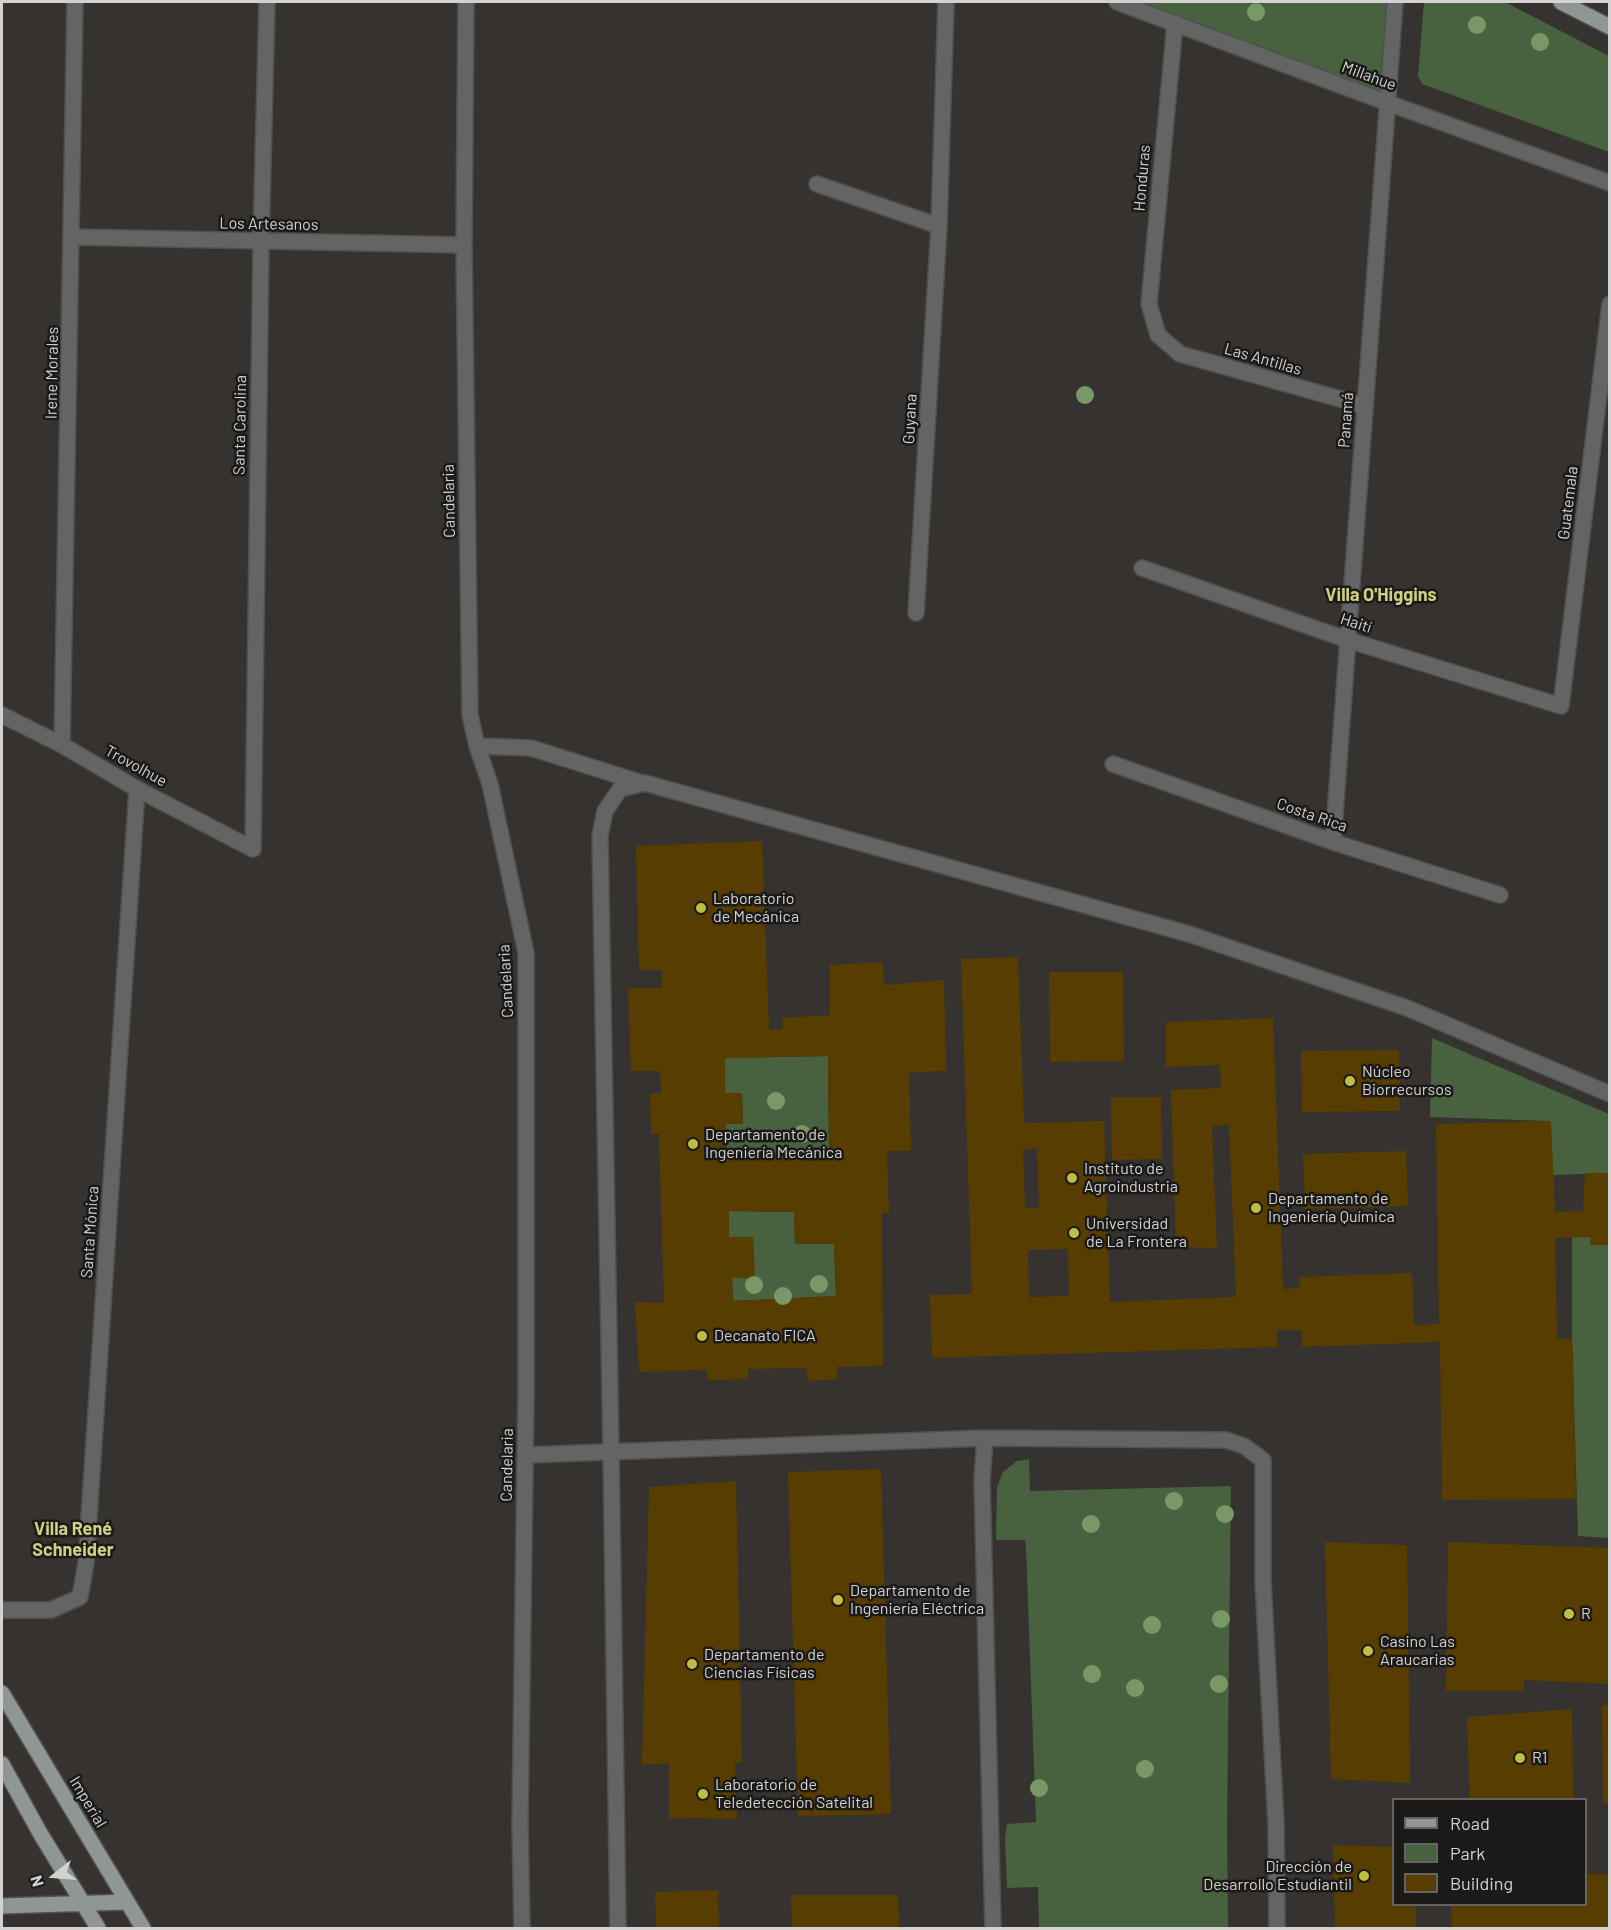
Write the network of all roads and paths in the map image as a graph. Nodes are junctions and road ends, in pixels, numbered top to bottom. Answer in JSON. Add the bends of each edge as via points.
{"nodes":[{"id":1,"x":75,"y":2,"type":"edge"},
{"id":2,"x":267,"y":2,"type":"edge"},
{"id":3,"x":466,"y":2,"type":"edge"},
{"id":4,"x":946,"y":2,"type":"edge"},
{"id":5,"x":1117,"y":2,"type":"edge"},
{"id":6,"x":1395,"y":2,"type":"edge"},
{"id":7,"x":1561,"y":2,"type":"edge"},
{"id":8,"x":1175,"y":23,"type":"junction"},
{"id":9,"x":1610,"y":27,"type":"edge"},
{"id":10,"x":1388,"y":103,"type":"junction"},
{"id":11,"x":1610,"y":183,"type":"edge"},
{"id":12,"x":817,"y":184,"type":"dead end"},
{"id":13,"x":939,"y":226,"type":"junction"},
{"id":14,"x":73,"y":237,"type":"junction"},
{"id":15,"x":261,"y":242,"type":"junction"},
{"id":16,"x":464,"y":245,"type":"junction"},
{"id":17,"x":1610,"y":304,"type":"edge"},
{"id":18,"x":1158,"y":335,"type":"joint"},
{"id":19,"x":1365,"y":406,"type":"junction"},
{"id":20,"x":1142,"y":568,"type":"dead end"},
{"id":21,"x":916,"y":613,"type":"dead end"},
{"id":22,"x":1348,"y":640,"type":"junction"},
{"id":23,"x":1561,"y":706,"type":"joint"},
{"id":24,"x":2,"y":715,"type":"edge"},
{"id":25,"x":62,"y":745,"type":"junction"},
{"id":26,"x":477,"y":746,"type":"junction"},
{"id":27,"x":1113,"y":764,"type":"dead end"},
{"id":28,"x":645,"y":783,"type":"junction"},
{"id":29,"x":137,"y":789,"type":"junction"},
{"id":30,"x":1333,"y":842,"type":"junction"},
{"id":31,"x":254,"y":849,"type":"joint"},
{"id":32,"x":1500,"y":896,"type":"dead end"},
{"id":33,"x":1610,"y":1094,"type":"edge"},
{"id":34,"x":985,"y":1437,"type":"junction"},
{"id":35,"x":611,"y":1450,"type":"junction"},
{"id":36,"x":525,"y":1455,"type":"junction"},
{"id":37,"x":2,"y":1610,"type":"edge"},
{"id":38,"x":2,"y":1693,"type":"edge"},
{"id":39,"x":2,"y":1764,"type":"edge"},
{"id":40,"x":127,"y":1902,"type":"junction"},
{"id":41,"x":82,"y":1903,"type":"junction"},
{"id":42,"x":2,"y":1906,"type":"edge"},
{"id":43,"x":98,"y":1929,"type":"edge"},
{"id":44,"x":143,"y":1929,"type":"edge"},
{"id":45,"x":522,"y":1929,"type":"edge"},
{"id":46,"x":618,"y":1929,"type":"edge"},
{"id":47,"x":993,"y":1929,"type":"edge"},
{"id":48,"x":1276,"y":1929,"type":"edge"}],
"edges":[{"from":1,"to":14,"type":"street","name":"Irene Morales"},
{"from":2,"to":15,"type":"street","name":"Santa Carolina"},
{"from":3,"to":16,"type":"street","name":"Candelaria"},
{"from":4,"to":13,"type":"street","name":"Guyana"},
{"from":5,"to":8,"type":"street","name":"Millahue"},
{"from":6,"to":10,"type":"street","name":"Panamá"},
{"from":7,"to":9,"type":"main road"},
{"from":8,"to":10,"type":"street","name":"Millahue"},
{"from":8,"to":18,"type":"street","name":"Honduras","via":[[1149,304]]},
{"from":10,"to":11,"type":"street","name":"Millahue"},
{"from":10,"to":19,"type":"street","name":"Panamá"},
{"from":12,"to":13,"type":"street"},
{"from":13,"to":21,"type":"street","name":"Guyana"},
{"from":14,"to":15,"type":"street","name":"Los Artesanos"},
{"from":14,"to":25,"type":"street","name":"Irene Morales"},
{"from":15,"to":16,"type":"street","name":"Los Artesanos"},
{"from":15,"to":31,"type":"street","name":"Santa Carolina"},
{"from":16,"to":26,"type":"street","name":"Candelaria","via":[[470,715]]},
{"from":17,"to":23,"type":"street","name":"Guatemala"},
{"from":18,"to":19,"type":"street","name":"Las Antillas","via":[[1180,354]]},
{"from":19,"to":22,"type":"street","name":"Panamá"},
{"from":20,"to":22,"type":"street","name":"Haití"},
{"from":22,"to":23,"type":"street","name":"Haití"},
{"from":22,"to":30,"type":"street","name":"Panamá"},
{"from":24,"to":25,"type":"street","name":"Trovolhue"},
{"from":25,"to":29,"type":"street","name":"Trovolhue"},
{"from":26,"to":28,"type":"street","via":[[531,748]]},
{"from":26,"to":36,"type":"street","name":"Candelaria","via":[[526,953]]},
{"from":27,"to":30,"type":"street","name":"Costa Rica"},
{"from":28,"to":33,"type":"street","via":[[1189,934],[1407,1008]]},
{"from":28,"to":35,"type":"street","via":[[620,789],[605,811],[600,836]]},
{"from":29,"to":31,"type":"street","name":"Trovolhue"},
{"from":29,"to":37,"type":"street","name":"Santa Mónica","via":[[86,1563],[80,1597],[51,1610]]},
{"from":30,"to":32,"type":"street","name":"Costa Rica"},
{"from":34,"to":35,"type":"street"},
{"from":34,"to":47,"type":"street"},
{"from":34,"to":48,"type":"street","via":[[1226,1440],[1244,1446],[1263,1460],[1263,1581],[1276,1824]]},
{"from":35,"to":36,"type":"street"},
{"from":35,"to":46,"type":"street"},
{"from":36,"to":45,"type":"street","name":"Candelaria"},
{"from":38,"to":40,"type":"main road","name":"Imperial"},
{"from":39,"to":41,"type":"main road"},
{"from":40,"to":41,"type":"main road"},
{"from":40,"to":44,"type":"main road","name":"Imperial"},
{"from":41,"to":42,"type":"main road"},
{"from":41,"to":43,"type":"main road"}]}
